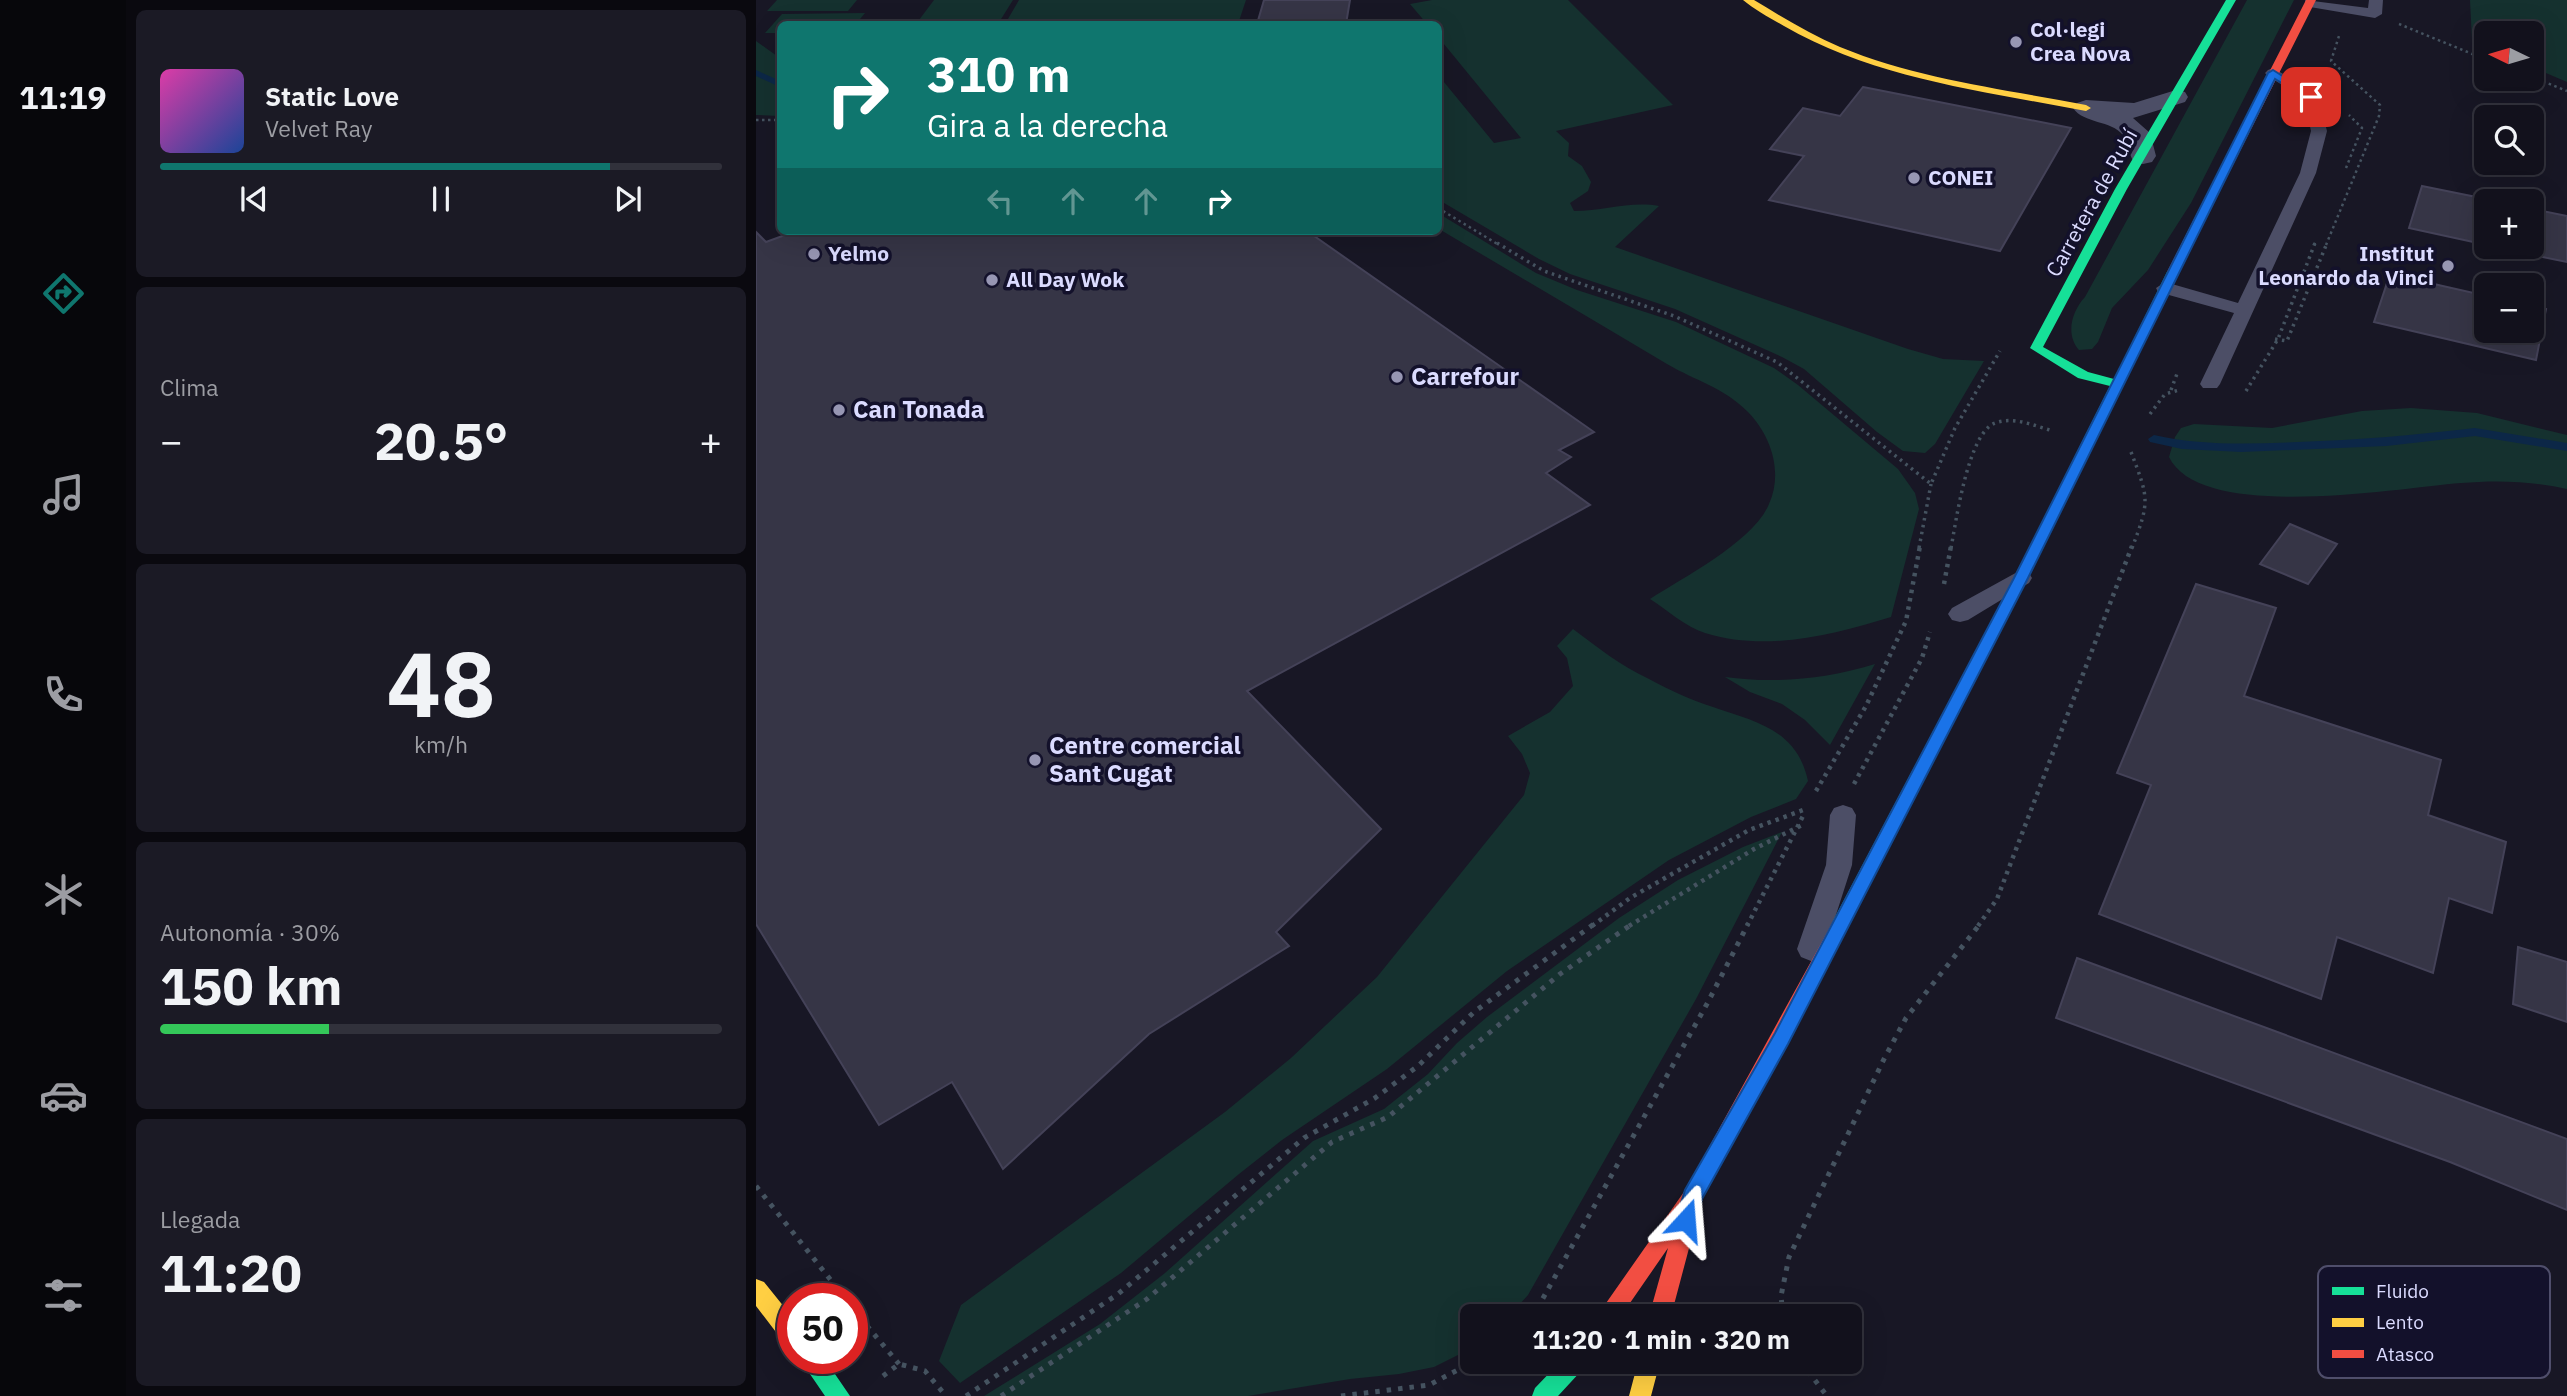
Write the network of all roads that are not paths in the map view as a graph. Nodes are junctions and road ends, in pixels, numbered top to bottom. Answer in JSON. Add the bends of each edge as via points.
{"nodes":[{"id":1,"x":2231,"y":0,"type":"edge"},
{"id":2,"x":2311,"y":1,"type":"edge"},
{"id":3,"x":1758,"y":4,"type":"edge"},
{"id":4,"x":2376,"y":7,"type":"edge"},
{"id":5,"x":2273,"y":73,"type":"junction"},
{"id":6,"x":2176,"y":97,"type":"junction"},
{"id":7,"x":2086,"y":108,"type":"junction"},
{"id":8,"x":2143,"y":156,"type":"junction"},
{"id":9,"x":2165,"y":288,"type":"junction"},
{"id":10,"x":2244,"y":310,"type":"junction"},
{"id":11,"x":2119,"y":384,"type":"junction"},
{"id":12,"x":2210,"y":384,"type":"dead end"},
{"id":13,"x":2021,"y":578,"type":"junction"},
{"id":14,"x":1960,"y":614,"type":"dead end"},
{"id":15,"x":1844,"y":803,"type":"road end"},
{"id":16,"x":1781,"y":1038,"type":"junction"},
{"id":17,"x":1693,"y":1196,"type":"junction"},
{"id":18,"x":756,"y":1289,"type":"edge"},
{"id":19,"x":1616,"y":1304,"type":"edge"},
{"id":20,"x":1663,"y":1304,"type":"edge"},
{"id":21,"x":777,"y":1316,"type":"edge"},
{"id":22,"x":822,"y":1374,"type":"edge"},
{"id":23,"x":1563,"y":1374,"type":"edge"},
{"id":24,"x":1646,"y":1374,"type":"edge"},
{"id":25,"x":839,"y":1396,"type":"edge"},
{"id":26,"x":1543,"y":1396,"type":"edge"},
{"id":27,"x":1640,"y":1396,"type":"edge"}],
"edges":[{"from":1,"to":6,"type":"main road","name":"Carretera de Rubí"},
{"from":2,"to":4,"type":"lane"},
{"from":2,"to":5,"type":"main road"},
{"from":3,"to":7,"type":"main road","via":[[1817,40],[1861,58]]},
{"from":5,"to":9,"type":"main road"},
{"from":5,"to":10,"type":"lane","via":[[2311,97],[2319,131],[2308,173]]},
{"from":6,"to":7,"type":"street","via":[[2136,111]]},
{"from":6,"to":8,"type":"main road","name":"Carretera de Rubí"},
{"from":7,"to":8,"type":"street","via":[[2137,133]]},
{"from":8,"to":11,"type":"main road","name":"Carretera de Rubí","via":[[2036,348],[2083,374]]},
{"from":9,"to":10,"type":"lane"},
{"from":9,"to":11,"type":"main road"},
{"from":10,"to":12,"type":"lane"},
{"from":11,"to":13,"type":"main road"},
{"from":13,"to":14,"type":"lane"},
{"from":13,"to":16,"type":"main road"},
{"from":15,"to":16,"type":"lane","via":[[1839,865]]},
{"from":16,"to":17,"type":"main road"},
{"from":17,"to":19,"type":"main road"},
{"from":17,"to":20,"type":"main road"},
{"from":18,"to":21,"type":"main road"},
{"from":22,"to":25,"type":"main road"},
{"from":23,"to":26,"type":"main road"},
{"from":24,"to":27,"type":"main road"}]}
